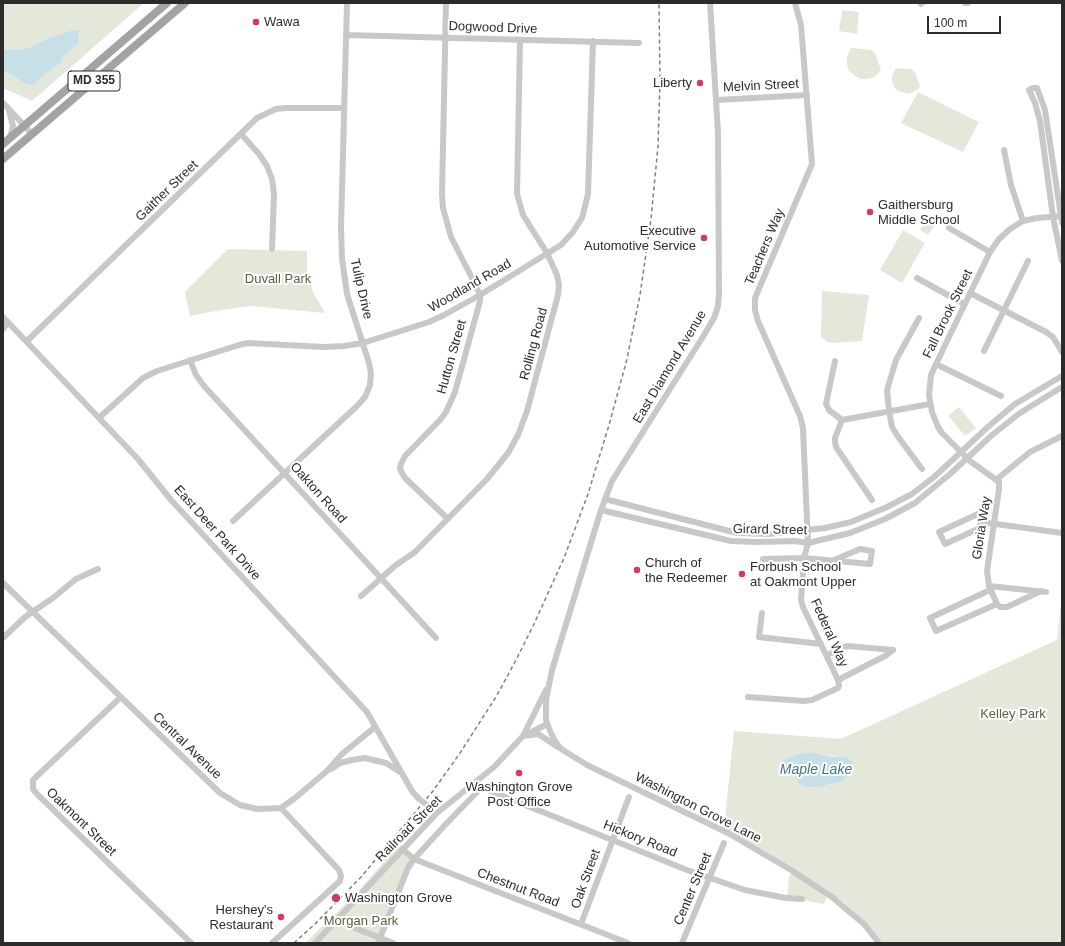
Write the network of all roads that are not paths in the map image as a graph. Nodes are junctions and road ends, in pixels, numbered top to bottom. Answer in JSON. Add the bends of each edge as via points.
{"nodes":[{"id":1,"x":167,"y":3,"type":"edge"},
{"id":2,"x":185,"y":3,"type":"edge"},
{"id":3,"x":347,"y":3,"type":"edge"},
{"id":4,"x":446,"y":3,"type":"edge"},
{"id":5,"x":710,"y":3,"type":"edge"},
{"id":6,"x":795,"y":3,"type":"edge"},
{"id":7,"x":965,"y":3,"type":"edge"},
{"id":8,"x":968,"y":3,"type":"edge"},
{"id":9,"x":346,"y":35,"type":"junction"},
{"id":10,"x":445,"y":37,"type":"junction"},
{"id":11,"x":520,"y":40,"type":"junction"},
{"id":12,"x":593,"y":41,"type":"junction"},
{"id":13,"x":640,"y":43,"type":"dead end"},
{"id":14,"x":807,"y":94,"type":"junction"},
{"id":15,"x":716,"y":100,"type":"junction"},
{"id":16,"x":4,"y":104,"type":"edge"},
{"id":17,"x":344,"y":108,"type":"junction"},
{"id":18,"x":24,"y":126,"type":"junction"},
{"id":19,"x":32,"y":134,"type":"junction"},
{"id":20,"x":240,"y":134,"type":"junction"},
{"id":21,"x":10,"y":138,"type":"junction"},
{"id":22,"x":3,"y":144,"type":"edge"},
{"id":23,"x":1004,"y":150,"type":"dead end"},
{"id":24,"x":3,"y":159,"type":"edge"},
{"id":25,"x":1053,"y":217,"type":"junction"},
{"id":26,"x":1061,"y":220,"type":"edge"},
{"id":27,"x":1023,"y":222,"type":"junction"},
{"id":28,"x":949,"y":228,"type":"dead end"},
{"id":29,"x":272,"y":249,"type":"dead end"},
{"id":30,"x":990,"y":252,"type":"junction"},
{"id":31,"x":547,"y":253,"type":"junction"},
{"id":32,"x":1028,"y":261,"type":"dead end"},
{"id":33,"x":1062,"y":261,"type":"edge"},
{"id":34,"x":917,"y":278,"type":"dead end"},
{"id":35,"x":970,"y":293,"type":"junction"},
{"id":36,"x":480,"y":295,"type":"junction"},
{"id":37,"x":964,"y":304,"type":"junction"},
{"id":38,"x":1004,"y":309,"type":"junction"},
{"id":39,"x":3,"y":317,"type":"edge"},
{"id":40,"x":919,"y":318,"type":"dead end"},
{"id":41,"x":8,"y":322,"type":"junction"},
{"id":42,"x":3,"y":329,"type":"edge"},
{"id":43,"x":27,"y":341,"type":"junction"},
{"id":44,"x":363,"y":343,"type":"junction"},
{"id":45,"x":984,"y":351,"type":"dead end"},
{"id":46,"x":1062,"y":352,"type":"edge"},
{"id":47,"x":190,"y":360,"type":"junction"},
{"id":48,"x":835,"y":360,"type":"dead end"},
{"id":49,"x":936,"y":364,"type":"junction"},
{"id":50,"x":1062,"y":376,"type":"edge"},
{"id":51,"x":1062,"y":387,"type":"edge"},
{"id":52,"x":1001,"y":396,"type":"dead end"},
{"id":53,"x":930,"y":404,"type":"junction"},
{"id":54,"x":889,"y":411,"type":"junction"},
{"id":55,"x":100,"y":417,"type":"junction"},
{"id":56,"x":842,"y":420,"type":"junction"},
{"id":57,"x":1062,"y":436,"type":"edge"},
{"id":58,"x":961,"y":452,"type":"junction"},
{"id":59,"x":967,"y":458,"type":"junction"},
{"id":60,"x":922,"y":469,"type":"dead end"},
{"id":61,"x":285,"y":474,"type":"junction"},
{"id":62,"x":996,"y":479,"type":"junction"},
{"id":63,"x":605,"y":499,"type":"junction"},
{"id":64,"x":872,"y":500,"type":"dead end"},
{"id":65,"x":601,"y":510,"type":"junction"},
{"id":66,"x":448,"y":519,"type":"junction"},
{"id":67,"x":233,"y":521,"type":"dead end"},
{"id":68,"x":981,"y":522,"type":"junction"},
{"id":69,"x":993,"y":525,"type":"junction"},
{"id":70,"x":808,"y":530,"type":"junction"},
{"id":71,"x":1062,"y":533,"type":"edge"},
{"id":72,"x":808,"y":543,"type":"junction"},
{"id":73,"x":804,"y":558,"type":"junction"},
{"id":74,"x":763,"y":560,"type":"dead end"},
{"id":75,"x":834,"y":560,"type":"junction"},
{"id":76,"x":98,"y":569,"type":"dead end"},
{"id":77,"x":381,"y":578,"type":"junction"},
{"id":78,"x":3,"y":583,"type":"edge"},
{"id":79,"x":989,"y":588,"type":"junction"},
{"id":80,"x":361,"y":596,"type":"dead end"},
{"id":81,"x":997,"y":604,"type":"junction"},
{"id":82,"x":33,"y":612,"type":"junction"},
{"id":83,"x":762,"y":613,"type":"dead end"},
{"id":84,"x":3,"y":638,"type":"edge"},
{"id":85,"x":436,"y":638,"type":"dead end"},
{"id":86,"x":821,"y":644,"type":"junction"},
{"id":87,"x":827,"y":655,"type":"junction"},
{"id":88,"x":839,"y":682,"type":"junction"},
{"id":89,"x":548,"y":687,"type":"junction"},
{"id":90,"x":121,"y":697,"type":"junction"},
{"id":91,"x":748,"y":697,"type":"dead end"},
{"id":92,"x":546,"y":722,"type":"junction"},
{"id":93,"x":375,"y":727,"type":"junction"},
{"id":94,"x":524,"y":734,"type":"junction"},
{"id":95,"x":560,"y":748,"type":"junction"},
{"id":96,"x":328,"y":771,"type":"junction"},
{"id":97,"x":402,"y":773,"type":"junction"},
{"id":98,"x":473,"y":784,"type":"junction"},
{"id":99,"x":481,"y":788,"type":"junction"},
{"id":100,"x":629,"y":797,"type":"dead end"},
{"id":101,"x":281,"y":808,"type":"junction"},
{"id":102,"x":435,"y":811,"type":"junction"},
{"id":103,"x":612,"y":840,"type":"junction"},
{"id":104,"x":724,"y":843,"type":"dead end"},
{"id":105,"x":402,"y":850,"type":"junction"},
{"id":106,"x":414,"y":859,"type":"junction"},
{"id":107,"x":708,"y":877,"type":"junction"},
{"id":108,"x":802,"y":899,"type":"dead end"},
{"id":109,"x":337,"y":921,"type":"junction"},
{"id":110,"x":581,"y":924,"type":"junction"},
{"id":111,"x":379,"y":941,"type":"edge"},
{"id":112,"x":191,"y":943,"type":"edge"},
{"id":113,"x":272,"y":943,"type":"edge"},
{"id":114,"x":315,"y":943,"type":"edge"},
{"id":115,"x":393,"y":943,"type":"edge"},
{"id":116,"x":628,"y":943,"type":"edge"},
{"id":117,"x":682,"y":943,"type":"edge"},
{"id":118,"x":879,"y":943,"type":"edge"}],
"edges":[{"from":1,"to":18,"type":"main road","number":"MD 355"},
{"from":2,"to":19,"type":"main road","number":"MD 355"},
{"from":3,"to":9,"type":"street","name":"Tulip Drive"},
{"from":4,"to":10,"type":"street"},
{"from":5,"to":15,"type":"street","name":"East Diamond Avenue"},
{"from":6,"to":14,"type":"street","name":"Teachers Way","via":[[801,24]]},
{"from":7,"to":8,"type":"street"},
{"from":9,"to":10,"type":"street","name":"Dogwood Drive"},
{"from":9,"to":17,"type":"street","name":"Tulip Drive"},
{"from":10,"to":11,"type":"street","name":"Dogwood Drive"},
{"from":10,"to":36,"type":"street","via":[[443,208],[451,237]]},
{"from":11,"to":12,"type":"street","name":"Dogwood Drive"},
{"from":11,"to":31,"type":"street","name":"Rolling Road","via":[[517,194],[523,215]]},
{"from":12,"to":13,"type":"street","name":"Dogwood Drive"},
{"from":12,"to":31,"type":"street","name":"Woodland Road","via":[[587,202],[582,218],[573,232]]},
{"from":14,"to":15,"type":"street","name":"Melvin Street"},
{"from":14,"to":70,"type":"street","name":"Teachers Way","via":[[812,164],[755,298],[755,310],[800,416]]},
{"from":15,"to":63,"type":"street","name":"East Diamond Avenue","via":[[718,306],[704,335],[612,481]]},
{"from":16,"to":18,"type":"street"},
{"from":16,"to":21,"type":"street","via":[[13,123]]},
{"from":17,"to":20,"type":"street","name":"Gaither Street","via":[[276,109],[257,118]]},
{"from":17,"to":44,"type":"street","name":"Tulip Drive","via":[[342,258],[347,294]]},
{"from":18,"to":19,"type":"street"},
{"from":18,"to":21,"type":"main road","number":"MD 355"},
{"from":19,"to":24,"type":"main road","number":"MD 355"},
{"from":20,"to":29,"type":"street","via":[[259,154],[272,179]]},
{"from":20,"to":43,"type":"street","name":"Gaither Street"},
{"from":21,"to":22,"type":"main road","number":"MD 355"},
{"from":23,"to":27,"type":"street","via":[[1011,185]]},
{"from":25,"to":26,"type":"street","name":"Fall Brook Street"},
{"from":25,"to":26,"type":"street","via":[[1040,121],[1029,90],[1034,88],[1037,88],[1047,119]]},
{"from":25,"to":27,"type":"street","name":"Fall Brook Street"},
{"from":25,"to":33,"type":"street"},
{"from":27,"to":30,"type":"street","name":"Fall Brook Street","via":[[1010,229]]},
{"from":28,"to":30,"type":"street"},
{"from":30,"to":35,"type":"street","name":"Fall Brook Street"},
{"from":31,"to":36,"type":"street","name":"Woodland Road"},
{"from":31,"to":66,"type":"street","name":"Rolling Road","via":[[557,275],[558,295],[527,411],[508,453]]},
{"from":32,"to":38,"type":"street"},
{"from":34,"to":37,"type":"street"},
{"from":35,"to":37,"type":"street","name":"Fall Brook Street"},
{"from":35,"to":38,"type":"street"},
{"from":36,"to":44,"type":"street","name":"Woodland Road","via":[[429,322]]},
{"from":36,"to":66,"type":"street","name":"Hutton Street","via":[[450,403],[443,416],[405,456],[401,464],[405,478]]},
{"from":37,"to":49,"type":"street","name":"Fall Brook Street"},
{"from":38,"to":45,"type":"street"},
{"from":38,"to":46,"type":"street","via":[[1053,337]]},
{"from":39,"to":41,"type":"street","name":"East Deer Park Drive"},
{"from":40,"to":54,"type":"street","via":[[896,360],[889,379]]},
{"from":41,"to":42,"type":"street"},
{"from":41,"to":43,"type":"street","name":"East Deer Park Drive"},
{"from":43,"to":55,"type":"street","name":"East Deer Park Drive"},
{"from":44,"to":47,"type":"street","name":"Woodland Road","via":[[324,347],[248,343]]},
{"from":44,"to":61,"type":"street","name":"Tulip Drive","via":[[371,374],[370,385],[364,397]]},
{"from":47,"to":55,"type":"street","name":"Woodland Road","via":[[143,378]]},
{"from":47,"to":61,"type":"street","name":"Oakton Road","via":[[204,386]]},
{"from":48,"to":56,"type":"street","via":[[826,404],[829,410]]},
{"from":49,"to":52,"type":"street"},
{"from":49,"to":53,"type":"street","name":"Fall Brook Street","via":[[930,386]]},
{"from":50,"to":58,"type":"street","name":"Girard Street","via":[[1015,404]]},
{"from":51,"to":59,"type":"street","name":"Girard Street","via":[[1020,414]]},
{"from":53,"to":54,"type":"street"},
{"from":53,"to":58,"type":"street","name":"Fall Brook Street","via":[[938,427]]},
{"from":54,"to":56,"type":"street"},
{"from":54,"to":60,"type":"street","via":[[892,427]]},
{"from":55,"to":93,"type":"street","name":"East Deer Park Drive","via":[[171,500],[367,712]]},
{"from":56,"to":64,"type":"street","via":[[835,438],[836,447]]},
{"from":57,"to":62,"type":"street","via":[[1030,452]]},
{"from":58,"to":59,"type":"street","name":"Fall Brook Street"},
{"from":58,"to":70,"type":"street","name":"Girard Street","via":[[912,494],[887,507],[851,522]]},
{"from":59,"to":62,"type":"street","name":"Gloria Way"},
{"from":59,"to":72,"type":"street","name":"Girard Street","via":[[915,503],[891,516],[850,533]]},
{"from":61,"to":67,"type":"street","name":"Tulip Drive"},
{"from":61,"to":77,"type":"street","name":"Oakton Road"},
{"from":62,"to":69,"type":"street","name":"Gloria Way","via":[[999,485]]},
{"from":63,"to":65,"type":"street","name":"East Diamond Avenue"},
{"from":63,"to":70,"type":"street","name":"Girard Street","via":[[738,533],[769,534]]},
{"from":65,"to":72,"type":"street","name":"Girard Street","via":[[731,541]]},
{"from":65,"to":89,"type":"street","name":"East Diamond Avenue"},
{"from":66,"to":77,"type":"street","name":"Rolling Road","via":[[415,552]]},
{"from":68,"to":68,"type":"street","via":[[980,513],[939,532],[945,544],[980,528]]},
{"from":68,"to":69,"type":"street"},
{"from":69,"to":71,"type":"street"},
{"from":69,"to":79,"type":"street","name":"Gloria Way","via":[[987,571]]},
{"from":70,"to":72,"type":"street","name":"Teachers Way"},
{"from":72,"to":73,"type":"street","name":"Federal Way"},
{"from":73,"to":74,"type":"street"},
{"from":73,"to":75,"type":"street"},
{"from":73,"to":86,"type":"street","name":"Federal Way","via":[[801,600]]},
{"from":75,"to":75,"type":"street","via":[[870,564],[872,551],[860,549]]},
{"from":76,"to":82,"type":"street","via":[[76,579]]},
{"from":77,"to":80,"type":"street","name":"Rolling Road"},
{"from":77,"to":85,"type":"street","name":"Oakton Road"},
{"from":78,"to":82,"type":"street","name":"Central Avenue"},
{"from":79,"to":81,"type":"street","name":"Gloria Way"},
{"from":79,"to":81,"type":"street","via":[[1044,592],[1007,607],[1000,607]]},
{"from":79,"to":81,"type":"street","via":[[930,618],[936,631]]},
{"from":82,"to":84,"type":"street"},
{"from":82,"to":90,"type":"street","name":"Central Avenue"},
{"from":83,"to":86,"type":"street","via":[[759,637]]},
{"from":86,"to":87,"type":"street","name":"Federal Way"},
{"from":87,"to":88,"type":"street","name":"Federal Way"},
{"from":87,"to":88,"type":"street","via":[[847,646],[893,650]]},
{"from":88,"to":91,"type":"street","via":[[838,688],[808,701]]},
{"from":89,"to":92,"type":"street","name":"East Diamond Avenue"},
{"from":89,"to":94,"type":"street"},
{"from":90,"to":101,"type":"street","name":"Central Avenue","via":[[220,793],[233,802],[248,807]]},
{"from":90,"to":112,"type":"street","name":"Oakmont Street","via":[[33,780],[33,789]]},
{"from":92,"to":94,"type":"street","name":"Railroad Street"},
{"from":92,"to":95,"type":"street","name":"Washington Grove Lane"},
{"from":93,"to":96,"type":"street","via":[[342,754]]},
{"from":93,"to":97,"type":"street","name":"East Deer Park Drive"},
{"from":94,"to":95,"type":"street","via":[[538,734]]},
{"from":94,"to":98,"type":"street","name":"Railroad Street","via":[[494,767]]},
{"from":95,"to":118,"type":"street","name":"Washington Grove Lane","via":[[587,765],[728,833],[791,870],[832,897],[864,924]]},
{"from":96,"to":97,"type":"street","name":"East Deer Park Drive","via":[[346,761],[365,758],[386,763]]},
{"from":96,"to":101,"type":"street"},
{"from":97,"to":102,"type":"street","name":"East Deer Park Drive","bridge":true,"via":[[418,798]]},
{"from":98,"to":99,"type":"street","name":"Hickory Road"},
{"from":98,"to":102,"type":"street","name":"Railroad Street"},
{"from":99,"to":103,"type":"street","name":"Hickory Road"},
{"from":99,"to":106,"type":"street"},
{"from":100,"to":103,"type":"street","name":"Oak Street"},
{"from":101,"to":113,"type":"street","via":[[339,870],[341,876],[340,881]]},
{"from":102,"to":105,"type":"street","name":"Railroad Street"},
{"from":103,"to":107,"type":"street","name":"Hickory Road"},
{"from":103,"to":110,"type":"street","name":"Oak Street"},
{"from":104,"to":107,"type":"street","name":"Center Street"},
{"from":105,"to":106,"type":"street","name":"Chestnut Road"},
{"from":105,"to":109,"type":"street","name":"Railroad Street"},
{"from":106,"to":110,"type":"street","name":"Chestnut Road"},
{"from":106,"to":111,"type":"street"},
{"from":107,"to":108,"type":"street","name":"Hickory Road","via":[[745,890]]},
{"from":107,"to":117,"type":"street","name":"Center Street"},
{"from":109,"to":111,"type":"street"},
{"from":109,"to":114,"type":"street","name":"Railroad Street"},
{"from":110,"to":116,"type":"street","name":"Chestnut Road"},
{"from":111,"to":115,"type":"street"}]}
